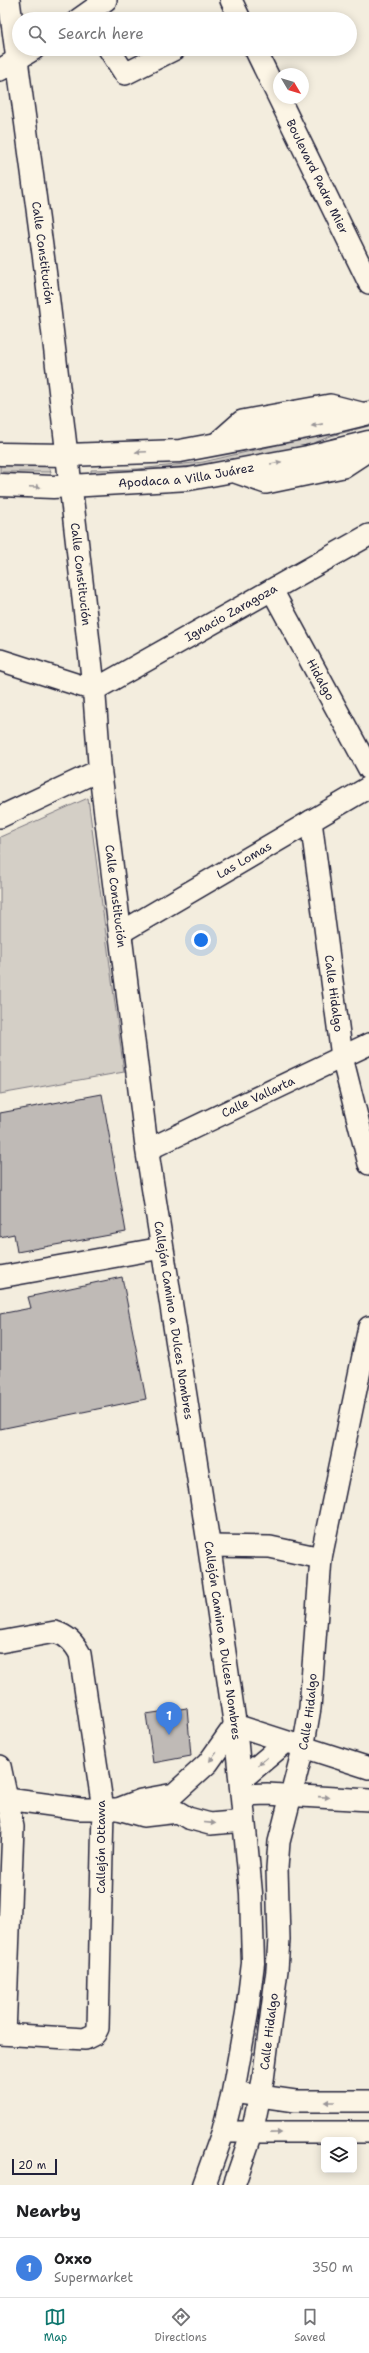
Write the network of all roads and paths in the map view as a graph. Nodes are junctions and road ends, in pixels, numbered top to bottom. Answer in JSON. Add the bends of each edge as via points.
{"nodes":[{"id":1,"x":9,"y":0,"type":"edge"},
{"id":2,"x":106,"y":0,"type":"edge"},
{"id":3,"x":91,"y":12,"type":"edge"},
{"id":4,"x":12,"y":22,"type":"edge"},
{"id":5,"x":113,"y":56,"type":"edge"},
{"id":6,"x":161,"y":56,"type":"edge"},
{"id":7,"x":258,"y":56,"type":"edge"},
{"id":8,"x":17,"y":60,"type":"edge"},
{"id":9,"x":369,"y":283,"type":"edge"},
{"id":10,"x":367,"y":414,"type":"edge"},
{"id":11,"x":369,"y":442,"type":"edge"},
{"id":12,"x":369,"y":450,"type":"edge"},
{"id":13,"x":0,"y":454,"type":"edge"},
{"id":14,"x":66,"y":455,"type":"junction"},
{"id":15,"x":232,"y":471,"type":"junction"},
{"id":16,"x":0,"y":485,"type":"edge"},
{"id":17,"x":71,"y":486,"type":"junction"},
{"id":18,"x":369,"y":535,"type":"edge"},
{"id":19,"x":272,"y":590,"type":"junction"},
{"id":20,"x":0,"y":660,"type":"edge"},
{"id":21,"x":94,"y":690,"type":"junction"},
{"id":22,"x":369,"y":769,"type":"edge"},
{"id":23,"x":100,"y":770,"type":"junction"},
{"id":24,"x":369,"y":786,"type":"edge"},
{"id":25,"x":0,"y":818,"type":"edge"},
{"id":26,"x":311,"y":821,"type":"junction"},
{"id":27,"x":120,"y":933,"type":"junction"},
{"id":28,"x":369,"y":1044,"type":"edge"},
{"id":29,"x":342,"y":1057,"type":"junction"},
{"id":30,"x":147,"y":1150,"type":"junction"},
{"id":31,"x":369,"y":1164,"type":"edge"},
{"id":32,"x":162,"y":1248,"type":"junction"},
{"id":33,"x":0,"y":1277,"type":"edge"},
{"id":34,"x":369,"y":1328,"type":"edge"},
{"id":35,"x":209,"y":1546,"type":"junction"},
{"id":36,"x":321,"y":1558,"type":"junction"},
{"id":37,"x":0,"y":1642,"type":"edge"},
{"id":38,"x":235,"y":1725,"type":"junction"},
{"id":39,"x":295,"y":1745,"type":"junction"},
{"id":40,"x":0,"y":1766,"type":"edge"},
{"id":41,"x":369,"y":1769,"type":"edge"},
{"id":42,"x":242,"y":1788,"type":"junction"},
{"id":43,"x":291,"y":1795,"type":"junction"},
{"id":44,"x":3,"y":1798,"type":"edge"},
{"id":45,"x":369,"y":1802,"type":"edge"},
{"id":46,"x":176,"y":1803,"type":"junction"},
{"id":47,"x":110,"y":1809,"type":"junction"},
{"id":48,"x":244,"y":1818,"type":"junction"},
{"id":49,"x":3,"y":2034,"type":"edge"},
{"id":50,"x":233,"y":2092,"type":"junction"},
{"id":51,"x":260,"y":2097,"type":"junction"},
{"id":52,"x":369,"y":2101,"type":"edge"},
{"id":53,"x":223,"y":2132,"type":"junction"},
{"id":54,"x":369,"y":2132,"type":"edge"},
{"id":55,"x":252,"y":2133,"type":"junction"},
{"id":56,"x":204,"y":2185,"type":"edge"},
{"id":57,"x":234,"y":2185,"type":"edge"}],
"edges":[{"from":1,"to":4,"type":"street","name":"Calle Constitución"},
{"from":2,"to":3,"type":"street"},
{"from":5,"to":6,"type":"street","via":[[125,74]]},
{"from":7,"to":9,"type":"street","name":"Boulevard Padre Mier"},
{"from":8,"to":14,"type":"street","name":"Calle Constitución"},
{"from":10,"to":14,"type":"main road","name":"Apodaca a Villa Juárez","one_way":true,"via":[[180,451]]},
{"from":15,"to":11,"type":"main road","name":"Apodaca a Villa Juárez","one_way":true,"via":[[308,457]]},
{"from":12,"to":15,"type":"street","via":[[343,467],[266,483]]},
{"from":13,"to":14,"type":"main road","name":"Apodaca a Villa Juárez"},
{"from":14,"to":17,"type":"main road","name":"Calle Constitución"},
{"from":15,"to":17,"type":"main road","name":"Apodaca a Villa Juárez","via":[[189,479]]},
{"from":16,"to":17,"type":"main road","name":"Apodaca a Villa Juárez","one_way":true},
{"from":17,"to":21,"type":"main road","name":"Calle Constitución"},
{"from":18,"to":19,"type":"street","name":"Ignacio Zaragoza"},
{"from":19,"to":21,"type":"street","name":"Ignacio Zaragoza"},
{"from":19,"to":22,"type":"street","name":"Hidalgo"},
{"from":20,"to":21,"type":"street"},
{"from":21,"to":23,"type":"main road","name":"Calle Constitución"},
{"from":23,"to":25,"type":"street"},
{"from":23,"to":27,"type":"main road","name":"Calle Constitución"},
{"from":24,"to":26,"type":"street","name":"Las Lomas"},
{"from":26,"to":27,"type":"street","name":"Las Lomas"},
{"from":26,"to":29,"type":"street","name":"Calle Hidalgo"},
{"from":27,"to":30,"type":"main road","name":"Calle Constitución"},
{"from":28,"to":29,"type":"street","name":"Calle Vallarta"},
{"from":29,"to":30,"type":"street","name":"Calle Vallarta"},
{"from":29,"to":31,"type":"street","name":"Calle Hidalgo"},
{"from":30,"to":32,"type":"main road","name":"Callejón Camino a Dulces Nombres"},
{"from":32,"to":33,"type":"street"},
{"from":32,"to":35,"type":"main road","name":"Callejón Camino a Dulces Nombres"},
{"from":34,"to":36,"type":"street","name":"Calle Hidalgo"},
{"from":35,"to":36,"type":"street","via":[[270,1547]]},
{"from":35,"to":38,"type":"main road","name":"Callejón Camino a Dulces Nombres"},
{"from":36,"to":39,"type":"street","name":"Calle Hidalgo","via":[[310,1708]]},
{"from":37,"to":47,"type":"street","name":"Callejón Ottawa","via":[[56,1632],[64,1635],[76,1646],[80,1654]]},
{"from":38,"to":39,"type":"street"},
{"from":38,"to":42,"type":"main road","name":"Callejón Camino a Dulces Nombres"},
{"from":38,"to":46,"type":"street","one_way":true},
{"from":39,"to":41,"type":"street"},
{"from":39,"to":42,"type":"street","one_way":true},
{"from":39,"to":43,"type":"street","name":"Calle Hidalgo"},
{"from":40,"to":44,"type":"street"},
{"from":41,"to":45,"type":"street"},
{"from":42,"to":43,"type":"street"},
{"from":42,"to":48,"type":"main road","name":"Callejón Camino a Dulces Nombres"},
{"from":43,"to":45,"type":"street","one_way":true},
{"from":43,"to":51,"type":"street","name":"Calle Hidalgo","via":[[278,1854],[277,1970]]},
{"from":44,"to":47,"type":"street","via":[[80,1809]]},
{"from":44,"to":49,"type":"street","via":[[13,1827]]},
{"from":46,"to":47,"type":"street","via":[[143,1816]]},
{"from":46,"to":48,"type":"street","one_way":true,"via":[[188,1818],[210,1824]]},
{"from":47,"to":49,"type":"street","name":"Callejón Ottawa","via":[[98,2028],[85,2039]]},
{"from":48,"to":50,"type":"main road","name":"Callejón Camino a Dulces Nombres","via":[[251,1893],[253,1963]]},
{"from":50,"to":51,"type":"street"},
{"from":50,"to":53,"type":"main road","name":"Callejón Camino a Dulces Nombres"},
{"from":52,"to":51,"type":"street","one_way":true,"via":[[321,2102]]},
{"from":51,"to":55,"type":"street","name":"Calle Hidalgo"},
{"from":53,"to":55,"type":"street"},
{"from":53,"to":56,"type":"main road","name":"Callejón Camino a Dulces Nombres"},
{"from":55,"to":54,"type":"street","one_way":true},
{"from":55,"to":57,"type":"street","name":"Calle Hidalgo"}]}
